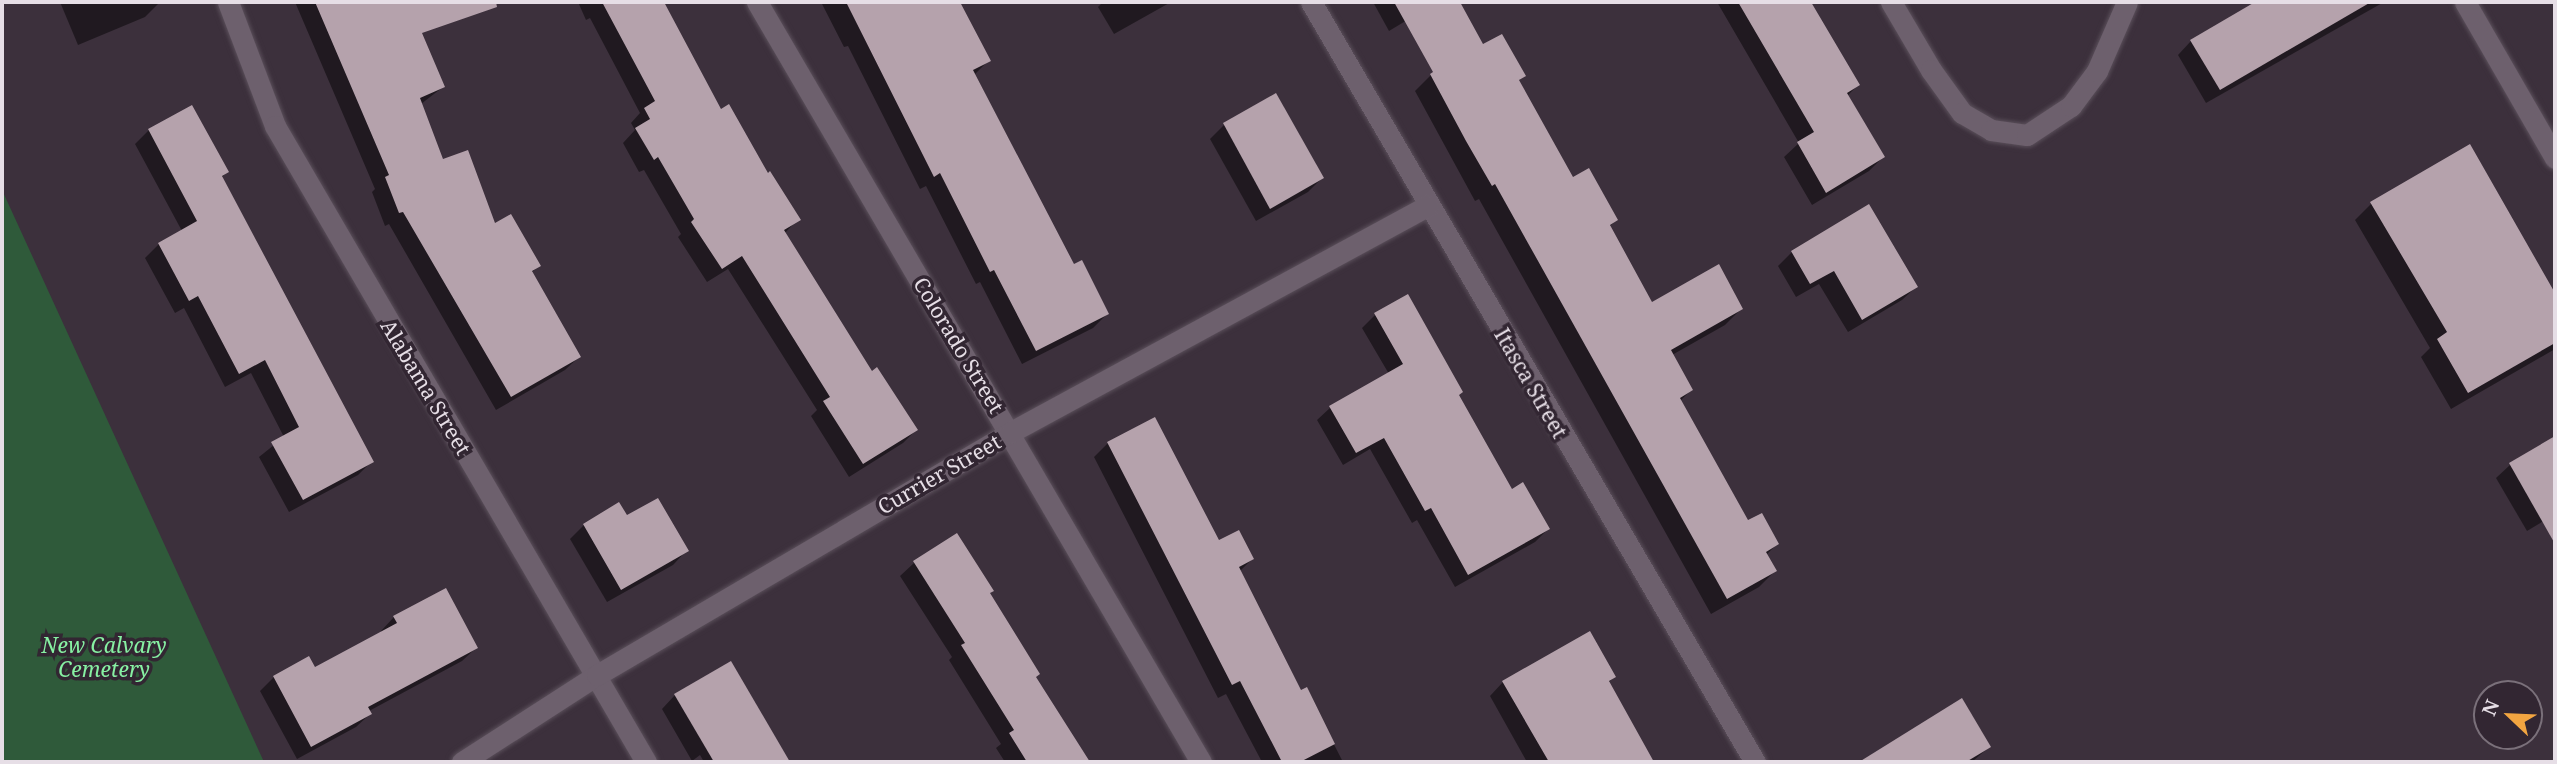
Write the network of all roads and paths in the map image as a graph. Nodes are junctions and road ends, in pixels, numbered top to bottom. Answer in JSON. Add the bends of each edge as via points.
{"nodes":[{"id":1,"x":228,"y":2,"type":"edge"},
{"id":2,"x":757,"y":2,"type":"edge"},
{"id":3,"x":1311,"y":2,"type":"edge"},
{"id":4,"x":1891,"y":2,"type":"edge"},
{"id":5,"x":2127,"y":2,"type":"edge"},
{"id":6,"x":2465,"y":2,"type":"edge"},
{"id":7,"x":2555,"y":158,"type":"edge"},
{"id":8,"x":1428,"y":206,"type":"junction"},
{"id":9,"x":1011,"y":432,"type":"junction"},
{"id":10,"x":597,"y":676,"type":"junction"},
{"id":11,"x":462,"y":762,"type":"edge"},
{"id":12,"x":646,"y":762,"type":"edge"},
{"id":13,"x":1201,"y":762,"type":"edge"},
{"id":14,"x":1755,"y":762,"type":"edge"}],
"edges":[{"from":1,"to":10,"type":"street","name":"Alabama Street","via":[[275,126]]},
{"from":2,"to":9,"type":"street","name":"Colorado Street"},
{"from":3,"to":8,"type":"street","name":"Itasca Street"},
{"from":4,"to":5,"type":"street","via":[[1962,113],[1991,130],[2027,135],[2071,106],[2097,71]]},
{"from":6,"to":7,"type":"street"},
{"from":8,"to":9,"type":"street","name":"Currier Street"},
{"from":8,"to":14,"type":"street","name":"Itasca Street"},
{"from":9,"to":10,"type":"street","name":"Currier Street"},
{"from":9,"to":13,"type":"street","name":"Colorado Street"},
{"from":10,"to":11,"type":"street","name":"Currier Street"},
{"from":10,"to":12,"type":"street","name":"Alabama Street"}]}
